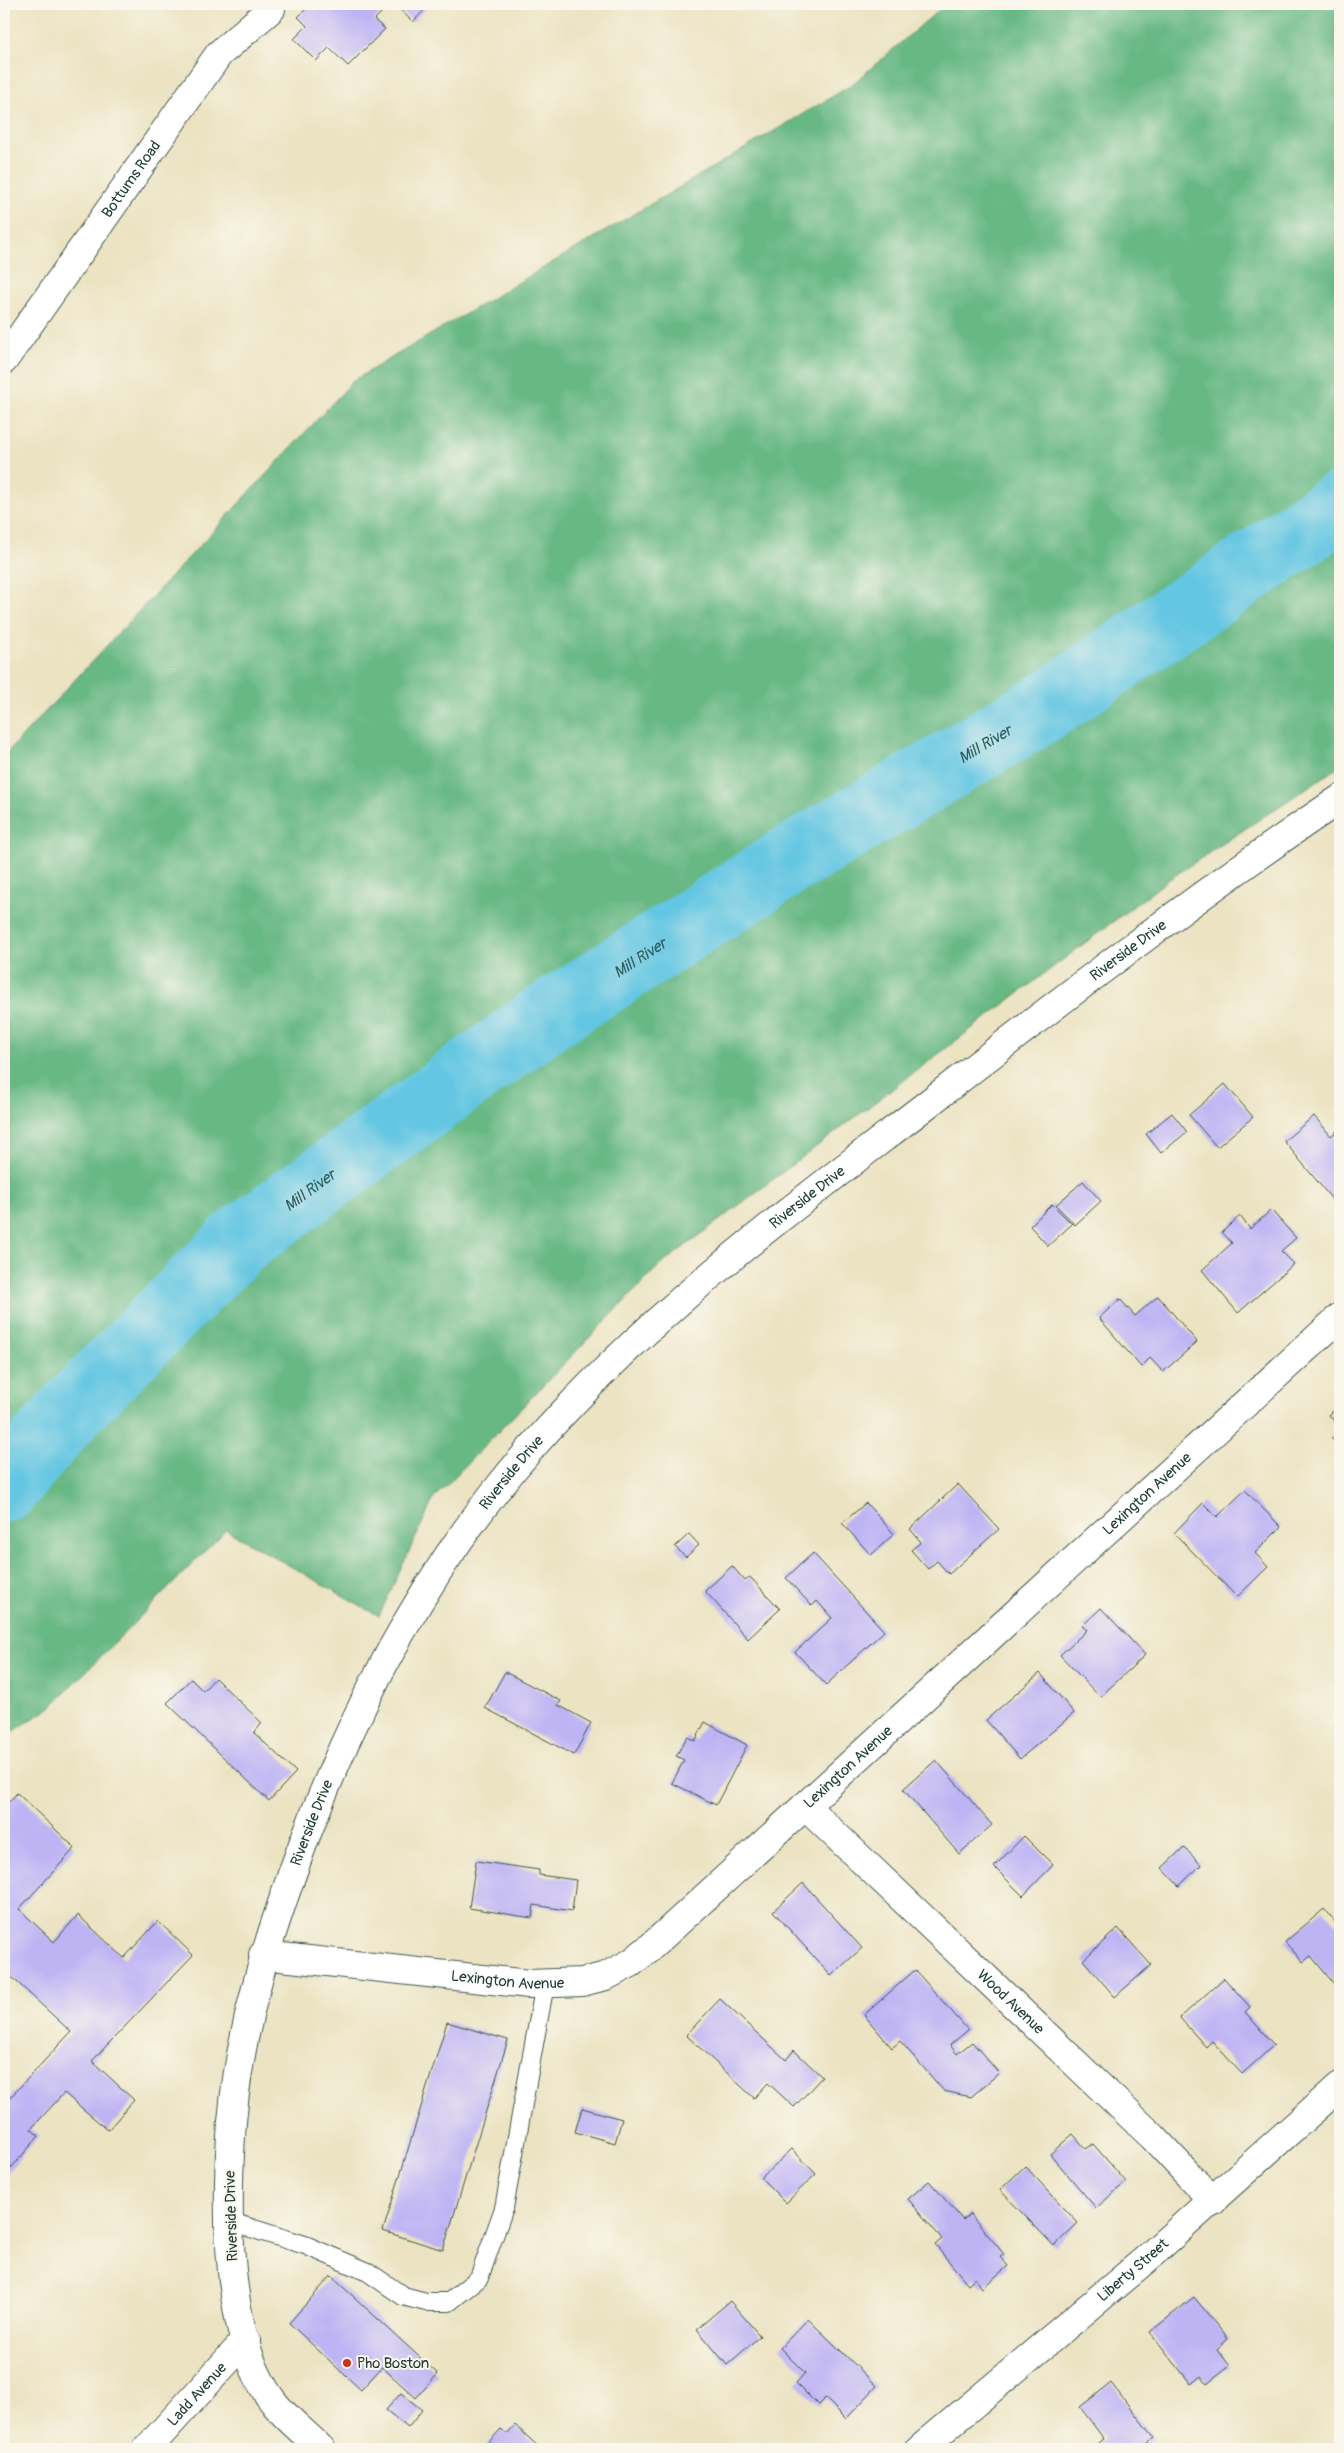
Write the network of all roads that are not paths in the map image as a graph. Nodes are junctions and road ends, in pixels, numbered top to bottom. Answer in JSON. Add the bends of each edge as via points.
{"nodes":[{"id":1,"x":271,"y":9,"type":"dead end"},
{"id":2,"x":4,"y":360,"type":"edge"},
{"id":3,"x":1340,"y":799,"type":"edge"},
{"id":4,"x":1340,"y":1318,"type":"edge"},
{"id":5,"x":804,"y":1806,"type":"junction"},
{"id":6,"x":264,"y":1955,"type":"junction"},
{"id":7,"x":545,"y":1984,"type":"junction"},
{"id":8,"x":1340,"y":2086,"type":"edge"},
{"id":9,"x":1214,"y":2201,"type":"junction"},
{"id":10,"x":228,"y":2221,"type":"junction"},
{"id":11,"x":246,"y":2340,"type":"junction"},
{"id":12,"x":147,"y":2449,"type":"edge"},
{"id":13,"x":321,"y":2449,"type":"edge"},
{"id":14,"x":920,"y":2449,"type":"edge"}],
"edges":[{"from":1,"to":2,"type":"street","name":"Bottums Road","via":[[219,54]]},
{"from":3,"to":6,"type":"street","name":"Riverside Drive","via":[[1117,957],[788,1212],[656,1322],[563,1412],[462,1534],[381,1668],[317,1808]]},
{"from":4,"to":5,"type":"street","name":"Lexington Avenue"},
{"from":5,"to":7,"type":"street","name":"Lexington Avenue","via":[[631,1963],[606,1976],[582,1982]]},
{"from":5,"to":9,"type":"street","name":"Wood Avenue","via":[[1153,2136]]},
{"from":6,"to":7,"type":"street","name":"Lexington Avenue"},
{"from":6,"to":10,"type":"street","name":"Riverside Drive","via":[[239,2065],[229,2165]]},
{"from":7,"to":10,"type":"lane","via":[[504,2208],[478,2278],[449,2302],[426,2302],[403,2296],[368,2272],[305,2245]]},
{"from":8,"to":9,"type":"street","name":"Liberty Street"},
{"from":9,"to":14,"type":"street","name":"Liberty Street"},
{"from":10,"to":11,"type":"street","name":"Riverside Drive","via":[[236,2299]]},
{"from":11,"to":12,"type":"street","name":"Ladd Avenue"},
{"from":11,"to":13,"type":"street","name":"Riverside Drive","via":[[258,2376],[274,2403]]}]}
